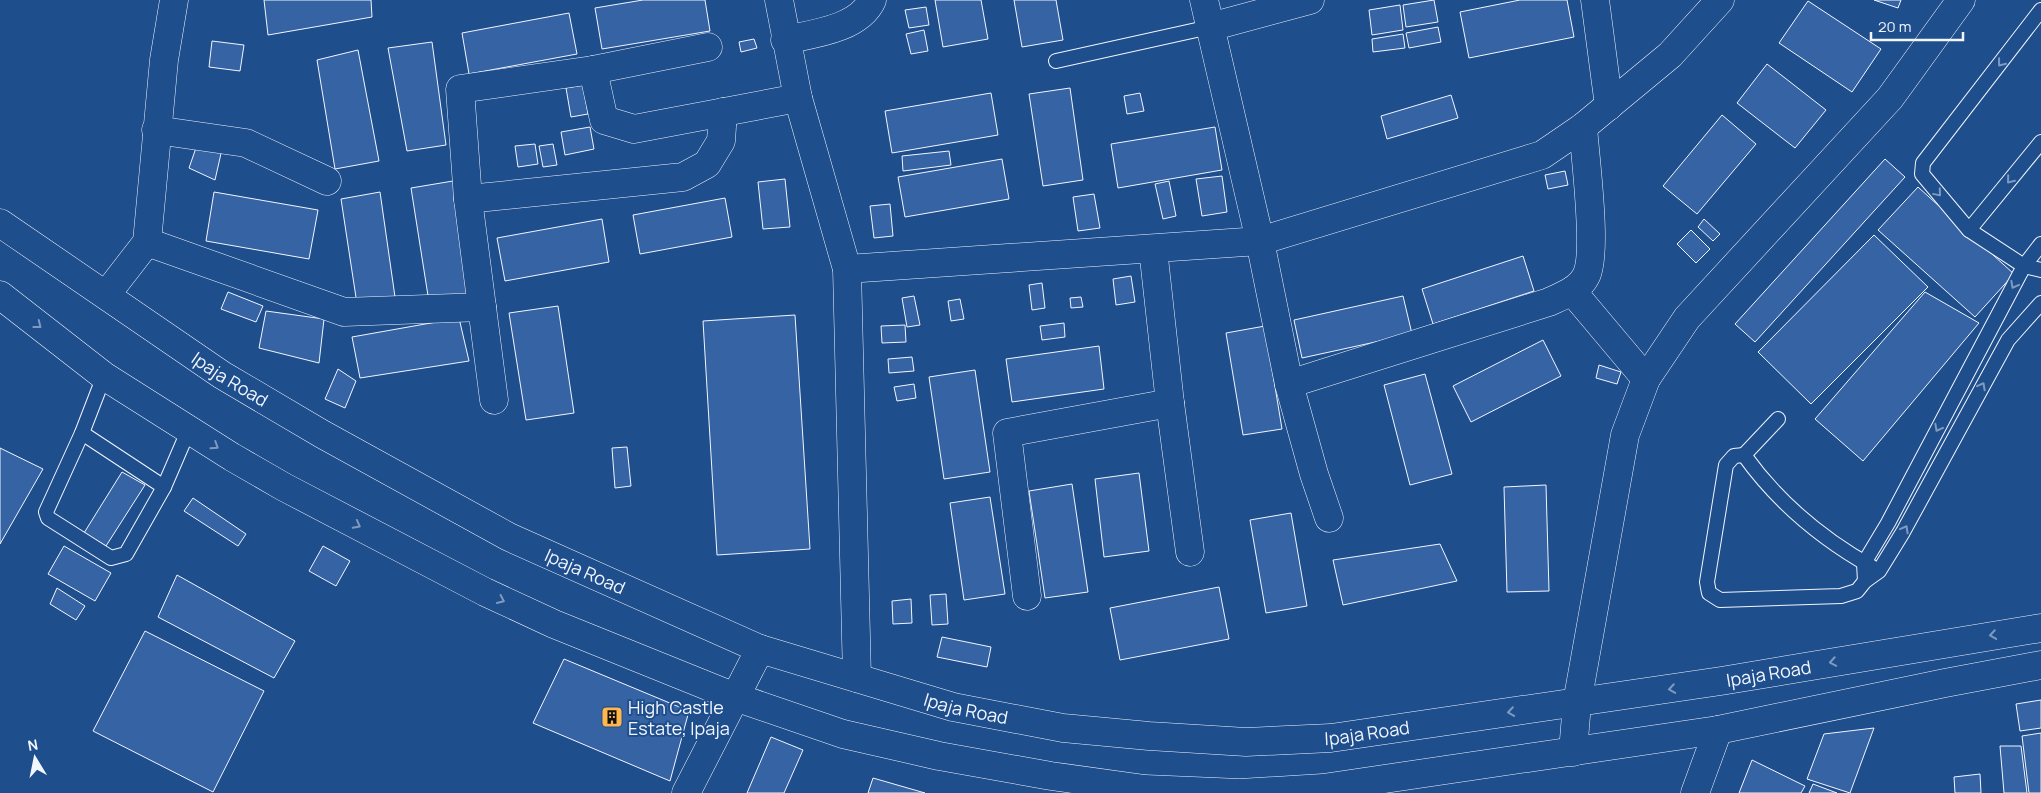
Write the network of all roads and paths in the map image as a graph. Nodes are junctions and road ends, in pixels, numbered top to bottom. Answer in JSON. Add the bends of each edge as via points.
{"nodes":[{"id":1,"x":174,"y":0,"type":"edge"},
{"id":2,"x":779,"y":0,"type":"edge"},
{"id":3,"x":872,"y":0,"type":"edge"},
{"id":4,"x":1204,"y":0,"type":"edge"},
{"id":5,"x":1310,"y":0,"type":"edge"},
{"id":6,"x":1595,"y":0,"type":"edge"},
{"id":7,"x":1720,"y":0,"type":"edge"},
{"id":8,"x":1961,"y":0,"type":"edge"},
{"id":9,"x":2041,"y":10,"type":"edge"},
{"id":10,"x":1210,"y":27,"type":"junction"},
{"id":11,"x":785,"y":40,"type":"junction"},
{"id":12,"x":708,"y":47,"type":"dead end"},
{"id":13,"x":1056,"y":61,"type":"dead end"},
{"id":14,"x":593,"y":70,"type":"junction"},
{"id":15,"x":798,"y":98,"type":"junction"},
{"id":16,"x":1609,"y":106,"type":"junction"},
{"id":17,"x":723,"y":112,"type":"junction"},
{"id":18,"x":1583,"y":127,"type":"junction"},
{"id":19,"x":156,"y":130,"type":"junction"},
{"id":20,"x":2041,"y":142,"type":"edge"},
{"id":21,"x":327,"y":180,"type":"dead end"},
{"id":22,"x":468,"y":199,"type":"junction"},
{"id":23,"x":0,"y":223,"type":"edge"},
{"id":24,"x":1969,"y":230,"type":"junction"},
{"id":25,"x":1260,"y":241,"type":"junction"},
{"id":26,"x":146,"y":242,"type":"junction"},
{"id":27,"x":2041,"y":244,"type":"edge"},
{"id":28,"x":1153,"y":249,"type":"junction"},
{"id":29,"x":2024,"y":266,"type":"junction"},
{"id":30,"x":847,"y":269,"type":"junction"},
{"id":31,"x":2041,"y":270,"type":"edge"},
{"id":32,"x":1572,"y":291,"type":"junction"},
{"id":33,"x":0,"y":295,"type":"edge"},
{"id":34,"x":106,"y":295,"type":"junction"},
{"id":35,"x":2041,"y":303,"type":"edge"},
{"id":36,"x":482,"y":307,"type":"junction"},
{"id":37,"x":104,"y":376,"type":"junction"},
{"id":38,"x":1646,"y":379,"type":"junction"},
{"id":39,"x":1289,"y":384,"type":"junction"},
{"id":40,"x":494,"y":400,"type":"dead end"},
{"id":41,"x":1170,"y":403,"type":"junction"},
{"id":42,"x":1778,"y":419,"type":"dead end"},
{"id":43,"x":189,"y":429,"type":"junction"},
{"id":44,"x":82,"y":433,"type":"junction"},
{"id":45,"x":1744,"y":455,"type":"junction"},
{"id":46,"x":164,"y":487,"type":"junction"},
{"id":47,"x":1329,"y":518,"type":"dead end"},
{"id":48,"x":1190,"y":552,"type":"dead end"},
{"id":49,"x":1864,"y":563,"type":"junction"},
{"id":50,"x":1879,"y":571,"type":"junction"},
{"id":51,"x":1865,"y":581,"type":"junction"},
{"id":52,"x":1027,"y":596,"type":"dead end"},
{"id":53,"x":2041,"y":628,"type":"edge"},
{"id":54,"x":760,"y":650,"type":"junction"},
{"id":55,"x":2041,"y":665,"type":"edge"},
{"id":56,"x":857,"y":678,"type":"junction"},
{"id":57,"x":735,"y":696,"type":"junction"},
{"id":58,"x":1577,"y":703,"type":"junction"},
{"id":59,"x":1718,"y":730,"type":"junction"},
{"id":60,"x":1573,"y":752,"type":"junction"},
{"id":61,"x":686,"y":793,"type":"edge"},
{"id":62,"x":1694,"y":793,"type":"edge"}],
"edges":[{"from":1,"to":19,"type":"street"},
{"from":2,"to":11,"type":"street"},
{"from":3,"to":11,"type":"street","via":[[868,8],[838,28]]},
{"from":4,"to":10,"type":"street"},
{"from":5,"to":10,"type":"street"},
{"from":6,"to":16,"type":"street"},
{"from":7,"to":16,"type":"street","via":[[1670,55]]},
{"from":8,"to":38,"type":"street","via":[[1890,98],[1687,318]]},
{"from":9,"to":24,"type":"lane","one_way":true,"via":[[1923,163],[1922,174]]},
{"from":10,"to":13,"type":"lane"},
{"from":10,"to":25,"type":"street"},
{"from":11,"to":15,"type":"street"},
{"from":12,"to":14,"type":"street"},
{"from":14,"to":17,"type":"street","via":[[604,120],[619,125],[634,128]]},
{"from":14,"to":22,"type":"street","via":[[460,89]]},
{"from":15,"to":17,"type":"street"},
{"from":15,"to":30,"type":"street"},
{"from":16,"to":18,"type":"street"},
{"from":17,"to":22,"type":"street","via":[[721,141],[707,164],[683,177]]},
{"from":18,"to":25,"type":"street","via":[[1542,155]]},
{"from":18,"to":32,"type":"street","via":[[1592,253],[1586,276]]},
{"from":19,"to":21,"type":"street","via":[[246,143]]},
{"from":19,"to":26,"type":"street"},
{"from":20,"to":24,"type":"lane","one_way":true},
{"from":22,"to":36,"type":"street"},
{"from":23,"to":34,"type":"street","name":"Ipaja Road"},
{"from":24,"to":29,"type":"lane"},
{"from":25,"to":28,"type":"street"},
{"from":25,"to":39,"type":"street"},
{"from":26,"to":34,"type":"street"},
{"from":26,"to":36,"type":"street","via":[[344,312]]},
{"from":27,"to":29,"type":"lane"},
{"from":28,"to":30,"type":"street"},
{"from":28,"to":41,"type":"street"},
{"from":29,"to":31,"type":"lane"},
{"from":29,"to":49,"type":"lane","one_way":true},
{"from":30,"to":56,"type":"street"},
{"from":32,"to":38,"type":"street"},
{"from":32,"to":39,"type":"street","via":[[1549,302]]},
{"from":33,"to":37,"type":"street","one_way":true},
{"from":34,"to":54,"type":"street","name":"Ipaja Road","via":[[273,406],[501,532]]},
{"from":50,"to":35,"type":"lane","one_way":true,"via":[[2008,340]]},
{"from":36,"to":40,"type":"street"},
{"from":37,"to":43,"type":"street"},
{"from":37,"to":44,"type":"lane"},
{"from":38,"to":58,"type":"street","via":[[1625,435]]},
{"from":39,"to":47,"type":"street"},
{"from":41,"to":48,"type":"street"},
{"from":41,"to":52,"type":"street","via":[[1008,433]]},
{"from":42,"to":45,"type":"lane"},
{"from":43,"to":46,"type":"lane"},
{"from":43,"to":57,"type":"street","one_way":true,"via":[[284,487],[484,592],[554,624]]},
{"from":44,"to":46,"type":"lane"},
{"from":44,"to":46,"type":"lane","via":[[47,504],[48,518],[110,558],[119,558],[126,554]]},
{"from":45,"to":49,"type":"lane","via":[[1763,482],[1786,505]]},
{"from":45,"to":51,"type":"lane","via":[[1734,456],[1726,465],[1707,582],[1709,593],[1720,600],[1842,596],[1857,592]]},
{"from":49,"to":50,"type":"lane"},
{"from":49,"to":51,"type":"lane"},
{"from":50,"to":51,"type":"lane"},
{"from":53,"to":58,"type":"street","name":"Ipaja Road","one_way":true},
{"from":54,"to":56,"type":"street","name":"Ipaja Road"},
{"from":54,"to":57,"type":"street"},
{"from":55,"to":59,"type":"street"},
{"from":58,"to":56,"type":"street","name":"Ipaja Road","one_way":true,"via":[[1331,738],[1246,742],[1063,728],[953,707]]},
{"from":57,"to":60,"type":"street","via":[[843,734],[929,754],[1051,776],[1145,788],[1240,792],[1323,788]]},
{"from":57,"to":61,"type":"street"},
{"from":58,"to":60,"type":"street"},
{"from":59,"to":60,"type":"street"},
{"from":59,"to":62,"type":"street"}]}
